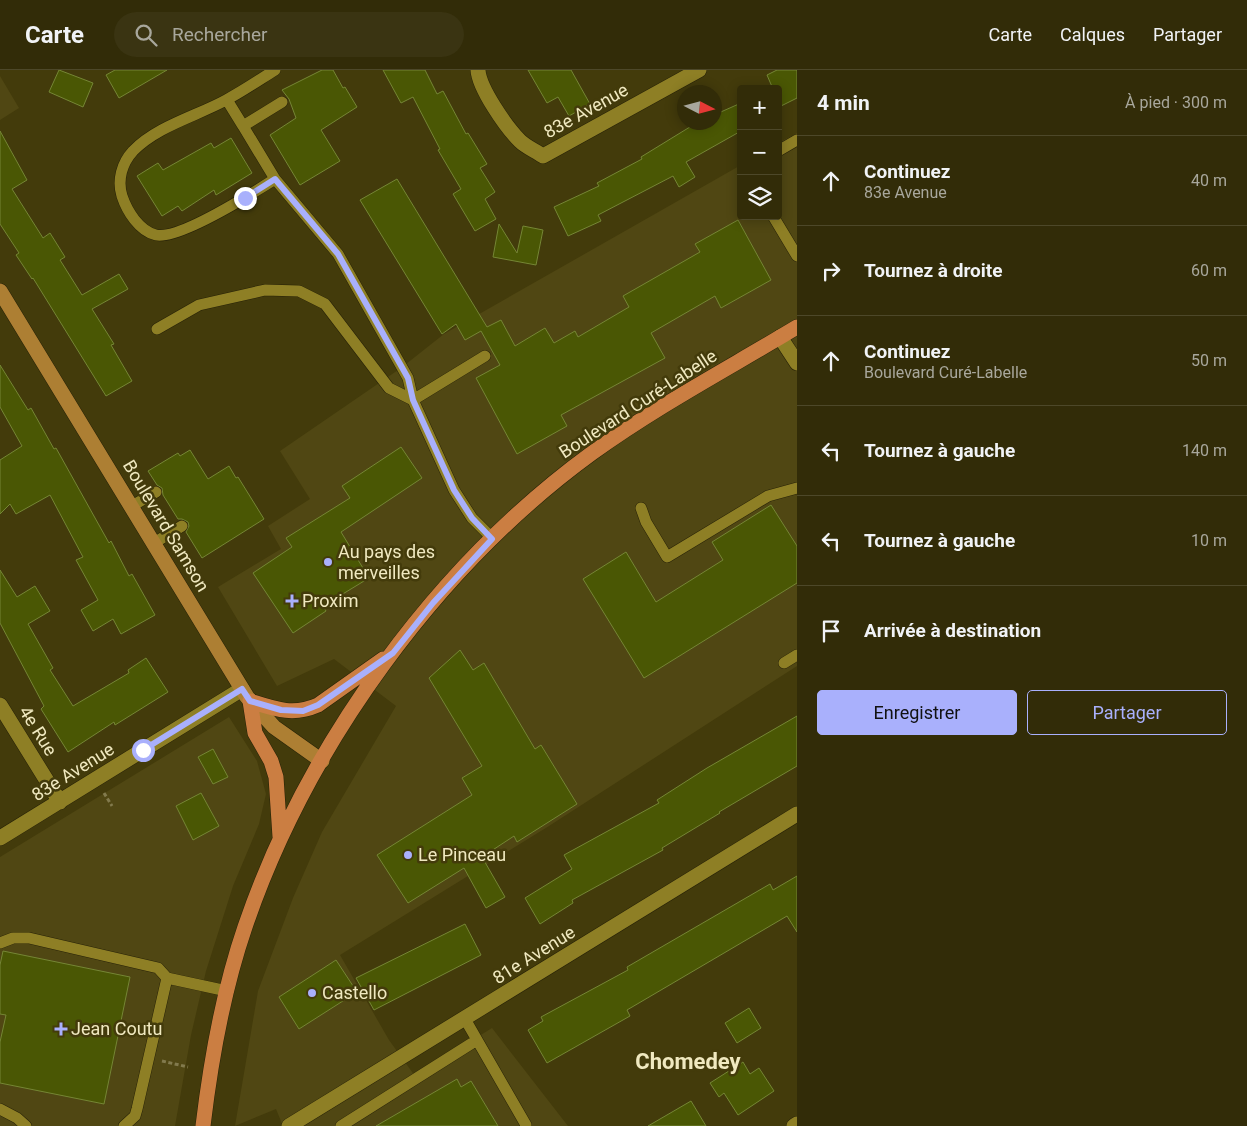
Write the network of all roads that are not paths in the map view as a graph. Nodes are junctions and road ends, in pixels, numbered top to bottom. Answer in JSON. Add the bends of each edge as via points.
{"nodes":[{"id":1,"x":275,"y":70,"type":"edge"},
{"id":2,"x":478,"y":70,"type":"edge"},
{"id":3,"x":699,"y":70,"type":"edge"},
{"id":4,"x":228,"y":100,"type":"junction"},
{"id":5,"x":282,"y":102,"type":"dead end"},
{"id":6,"x":243,"y":126,"type":"junction"},
{"id":7,"x":797,"y":140,"type":"edge"},
{"id":8,"x":782,"y":149,"type":"edge"},
{"id":9,"x":275,"y":179,"type":"junction"},
{"id":10,"x":775,"y":220,"type":"edge"},
{"id":11,"x":797,"y":256,"type":"edge"},
{"id":12,"x":0,"y":291,"type":"edge"},
{"id":13,"x":797,"y":327,"type":"edge"},
{"id":14,"x":157,"y":329,"type":"dead end"},
{"id":15,"x":780,"y":337,"type":"junction"},
{"id":16,"x":485,"y":356,"type":"dead end"},
{"id":17,"x":797,"y":364,"type":"edge"},
{"id":18,"x":413,"y":400,"type":"junction"},
{"id":19,"x":797,"y":488,"type":"edge"},
{"id":20,"x":156,"y":492,"type":"dead end"},
{"id":21,"x":132,"y":506,"type":"junction"},
{"id":22,"x":641,"y":508,"type":"dead end"},
{"id":23,"x":182,"y":526,"type":"dead end"},
{"id":24,"x":492,"y":539,"type":"junction"},
{"id":25,"x":154,"y":544,"type":"junction"},
{"id":26,"x":393,"y":653,"type":"junction"},
{"id":27,"x":797,"y":655,"type":"edge"},
{"id":28,"x":784,"y":663,"type":"dead end"},
{"id":29,"x":246,"y":695,"type":"junction"},
{"id":30,"x":0,"y":705,"type":"edge"},
{"id":31,"x":322,"y":761,"type":"junction"},
{"id":32,"x":60,"y":802,"type":"junction"},
{"id":33,"x":797,"y":814,"type":"edge"},
{"id":34,"x":0,"y":838,"type":"edge"},
{"id":35,"x":280,"y":841,"type":"junction"},
{"id":36,"x":0,"y":943,"type":"edge"},
{"id":37,"x":167,"y":978,"type":"junction"},
{"id":38,"x":227,"y":991,"type":"junction"},
{"id":39,"x":465,"y":1019,"type":"junction"},
{"id":40,"x":477,"y":1040,"type":"junction"},
{"id":41,"x":0,"y":1109,"type":"edge"},
{"id":42,"x":526,"y":1125,"type":"edge"},
{"id":43,"x":26,"y":1126,"type":"edge"},
{"id":44,"x":124,"y":1126,"type":"edge"},
{"id":45,"x":203,"y":1126,"type":"edge"},
{"id":46,"x":289,"y":1126,"type":"edge"},
{"id":47,"x":340,"y":1126,"type":"edge"}],
"edges":[{"from":1,"to":4,"type":"lane"},
{"from":2,"to":3,"type":"street","name":"83e Avenue","via":[[491,101],[520,141],[543,156]]},
{"from":4,"to":6,"type":"lane"},
{"from":4,"to":9,"type":"lane","via":[[160,132],[132,151],[123,165],[120,182],[123,200],[132,217],[155,235],[172,234],[245,198]]},
{"from":5,"to":6,"type":"lane"},
{"from":6,"to":9,"type":"lane"},
{"from":7,"to":8,"type":"lane"},
{"from":9,"to":18,"type":"lane","via":[[338,254],[408,378]]},
{"from":10,"to":11,"type":"lane"},
{"from":12,"to":21,"type":"street","name":"Boulevard Samson"},
{"from":13,"to":15,"type":"main road","name":"Boulevard Curé-Labelle"},
{"from":14,"to":18,"type":"lane","via":[[199,305],[265,290],[300,291],[325,304],[389,388]]},
{"from":15,"to":17,"type":"street"},
{"from":15,"to":24,"type":"main road","name":"Boulevard Curé-Labelle","via":[[598,449],[532,501]]},
{"from":16,"to":18,"type":"lane"},
{"from":18,"to":24,"type":"lane","via":[[454,490],[472,518]]},
{"from":19,"to":22,"type":"lane","via":[[768,496],[667,557]]},
{"from":20,"to":21,"type":"lane"},
{"from":21,"to":25,"type":"street","name":"Boulevard Samson"},
{"from":23,"to":25,"type":"lane"},
{"from":24,"to":26,"type":"main road","name":"Boulevard Curé-Labelle","via":[[433,603]]},
{"from":25,"to":29,"type":"street","name":"Boulevard Samson"},
{"from":26,"to":29,"type":"main road","via":[[308,710],[289,712]]},
{"from":26,"to":31,"type":"main road","name":"Boulevard Curé-Labelle","via":[[361,697]]},
{"from":27,"to":28,"type":"lane"},
{"from":29,"to":31,"type":"street","name":"Boulevard Samson","via":[[274,727]]},
{"from":29,"to":32,"type":"street","name":"83e Avenue"},
{"from":29,"to":35,"type":"main road","via":[[255,733],[276,777]]},
{"from":30,"to":32,"type":"street","name":"4e Rue"},
{"from":31,"to":35,"type":"main road","name":"Boulevard Curé-Labelle"},
{"from":32,"to":34,"type":"street","name":"83e Avenue"},
{"from":33,"to":39,"type":"street","name":"81e Avenue"},
{"from":35,"to":38,"type":"main road","name":"Boulevard Curé-Labelle","via":[[244,929]]},
{"from":36,"to":37,"type":"lane","via":[[13,938],[29,938],[158,968]]},
{"from":37,"to":38,"type":"lane"},
{"from":37,"to":44,"type":"lane","via":[[137,1109]]},
{"from":38,"to":45,"type":"main road","name":"Boulevard Curé-Labelle","via":[[210,1066]]},
{"from":39,"to":40,"type":"lane"},
{"from":39,"to":46,"type":"street","name":"81e Avenue"},
{"from":40,"to":42,"type":"lane"},
{"from":40,"to":47,"type":"lane"},
{"from":41,"to":43,"type":"lane"}]}
